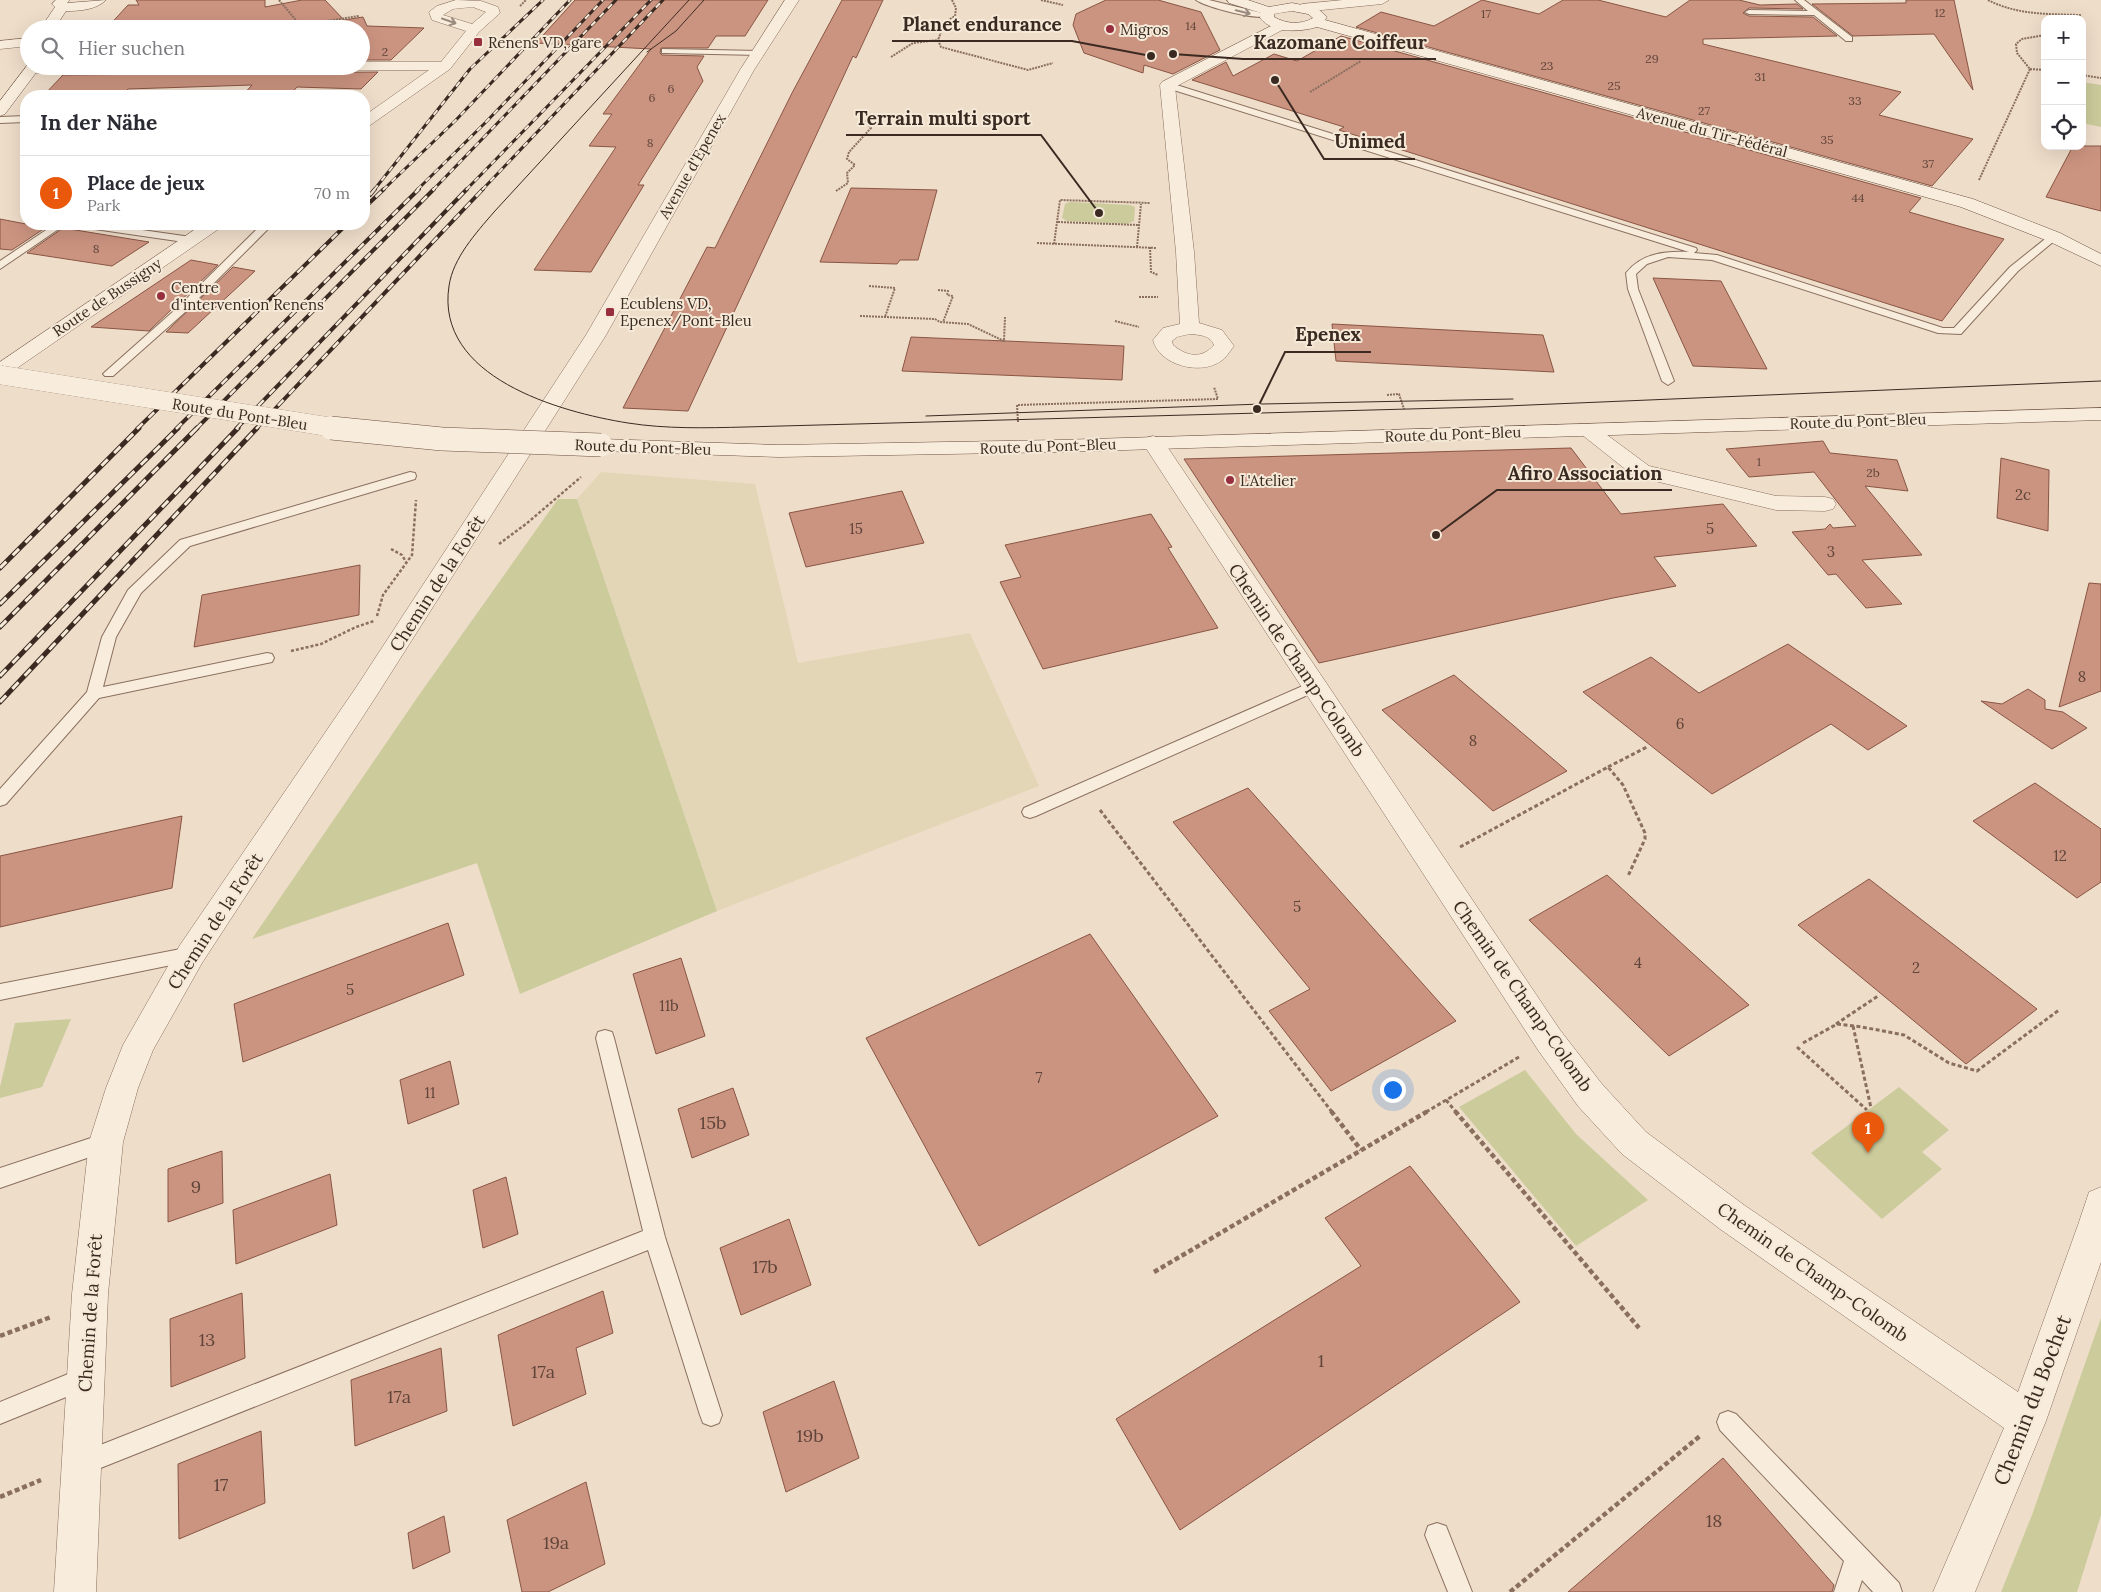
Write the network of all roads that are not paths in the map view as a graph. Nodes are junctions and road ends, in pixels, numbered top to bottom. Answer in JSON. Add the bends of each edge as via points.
{"nodes":[{"id":1,"x":99,"y":0,"type":"edge"},
{"id":2,"x":792,"y":0,"type":"edge"},
{"id":3,"x":1200,"y":0,"type":"edge"},
{"id":4,"x":1234,"y":0,"type":"edge"},
{"id":5,"x":1382,"y":0,"type":"edge"},
{"id":6,"x":1799,"y":0,"type":"edge"},
{"id":7,"x":63,"y":3,"type":"edge"},
{"id":8,"x":85,"y":6,"type":"junction"},
{"id":9,"x":1302,"y":8,"type":"junction"},
{"id":10,"x":1749,"y":12,"type":"dead end"},
{"id":11,"x":1268,"y":13,"type":"junction"},
{"id":12,"x":1815,"y":13,"type":"junction"},
{"id":13,"x":53,"y":20,"type":"edge"},
{"id":14,"x":74,"y":20,"type":"edge"},
{"id":15,"x":1316,"y":22,"type":"junction"},
{"id":16,"x":1281,"y":25,"type":"junction"},
{"id":17,"x":474,"y":29,"type":"dead end"},
{"id":18,"x":1849,"y":39,"type":"dead end"},
{"id":19,"x":20,"y":43,"type":"edge"},
{"id":20,"x":0,"y":45,"type":"edge"},
{"id":21,"x":665,"y":51,"type":"dead end"},
{"id":22,"x":759,"y":53,"type":"junction"},
{"id":23,"x":20,"y":65,"type":"edge"},
{"id":24,"x":370,"y":66,"type":"edge"},
{"id":25,"x":445,"y":66,"type":"junction"},
{"id":26,"x":28,"y":75,"type":"edge"},
{"id":27,"x":1167,"y":85,"type":"junction"},
{"id":28,"x":0,"y":91,"type":"edge"},
{"id":29,"x":0,"y":111,"type":"edge"},
{"id":30,"x":20,"y":119,"type":"edge"},
{"id":31,"x":370,"y":119,"type":"edge"},
{"id":32,"x":0,"y":120,"type":"edge"},
{"id":33,"x":52,"y":230,"type":"edge"},
{"id":34,"x":172,"y":230,"type":"edge"},
{"id":35,"x":188,"y":230,"type":"edge"},
{"id":36,"x":262,"y":230,"type":"edge"},
{"id":37,"x":202,"y":232,"type":"edge"},
{"id":38,"x":2054,"y":237,"type":"junction"},
{"id":39,"x":1713,"y":258,"type":"junction"},
{"id":40,"x":2101,"y":261,"type":"edge"},
{"id":41,"x":0,"y":266,"type":"edge"},
{"id":42,"x":1190,"y":328,"type":"dead end"},
{"id":43,"x":596,"y":335,"type":"joint"},
{"id":44,"x":0,"y":371,"type":"edge"},
{"id":45,"x":109,"y":374,"type":"dead end"},
{"id":46,"x":0,"y":375,"type":"edge"},
{"id":47,"x":1668,"y":381,"type":"dead end"},
{"id":48,"x":2101,"y":414,"type":"edge"},
{"id":49,"x":1588,"y":430,"type":"junction"},
{"id":50,"x":1153,"y":442,"type":"junction"},
{"id":51,"x":408,"y":476,"type":"road end"},
{"id":52,"x":1825,"y":504,"type":"dead end"},
{"id":53,"x":268,"y":658,"type":"dead end"},
{"id":54,"x":1314,"y":686,"type":"junction"},
{"id":55,"x":94,"y":694,"type":"junction"},
{"id":56,"x":0,"y":800,"type":"edge"},
{"id":57,"x":1030,"y":812,"type":"dead end"},
{"id":58,"x":191,"y":954,"type":"junction"},
{"id":59,"x":0,"y":992,"type":"edge"},
{"id":60,"x":605,"y":1038,"type":"dead end"},
{"id":61,"x":106,"y":1142,"type":"junction"},
{"id":62,"x":0,"y":1178,"type":"edge"},
{"id":63,"x":2101,"y":1204,"type":"edge"},
{"id":64,"x":655,"y":1236,"type":"junction"},
{"id":65,"x":85,"y":1378,"type":"junction"},
{"id":66,"x":0,"y":1413,"type":"edge"},
{"id":67,"x":711,"y":1415,"type":"dead end"},
{"id":68,"x":1728,"y":1422,"type":"road end"},
{"id":69,"x":2027,"y":1422,"type":"junction"},
{"id":70,"x":80,"y":1464,"type":"junction"},
{"id":71,"x":1437,"y":1534,"type":"dead end"},
{"id":72,"x":1857,"y":1558,"type":"junction"},
{"id":73,"x":76,"y":1592,"type":"edge"},
{"id":74,"x":1460,"y":1592,"type":"edge"},
{"id":75,"x":1846,"y":1592,"type":"edge"},
{"id":76,"x":1890,"y":1592,"type":"edge"},
{"id":77,"x":1954,"y":1592,"type":"edge"}],
"edges":[{"from":1,"to":8,"type":"street"},
{"from":2,"to":22,"type":"street","name":"Avenue d'Epenex"},
{"from":3,"to":11,"type":"lane","one_way":true,"via":[[1246,13]]},
{"from":4,"to":11,"type":"street"},
{"from":5,"to":9,"type":"street"},
{"from":6,"to":12,"type":"lane"},
{"from":7,"to":8,"type":"street"},
{"from":7,"to":13,"type":"street"},
{"from":8,"to":14,"type":"street"},
{"from":9,"to":11,"type":"street","via":[[1284,7]]},
{"from":9,"to":15,"type":"street","via":[[1318,14],[1320,17]]},
{"from":10,"to":12,"type":"lane"},
{"from":11,"to":16,"type":"street","via":[[1270,20]]},
{"from":12,"to":18,"type":"lane"},
{"from":15,"to":16,"type":"street","via":[[1303,26]]},
{"from":15,"to":38,"type":"street","name":"Avenue du Tir-Fédéral","via":[[1967,203]]},
{"from":16,"to":27,"type":"street"},
{"from":17,"to":25,"type":"street"},
{"from":19,"to":20,"type":"street"},
{"from":21,"to":22,"type":"lane"},
{"from":22,"to":43,"type":"street","name":"Avenue d'Epenex"},
{"from":23,"to":28,"type":"street"},
{"from":24,"to":25,"type":"street"},
{"from":25,"to":31,"type":"street"},
{"from":26,"to":29,"type":"street"},
{"from":27,"to":39,"type":"lane"},
{"from":27,"to":42,"type":"street"},
{"from":30,"to":32,"type":"lane"},
{"from":33,"to":41,"type":"lane"},
{"from":34,"to":37,"type":"lane"},
{"from":35,"to":37,"type":"lane"},
{"from":36,"to":45,"type":"lane","via":[[180,311]]},
{"from":37,"to":44,"type":"street","name":"Route de Bussigny"},
{"from":38,"to":39,"type":"lane","via":[[2014,269],[1957,332],[1942,331]]},
{"from":38,"to":40,"type":"street","name":"Avenue du Tir-Fédéral"},
{"from":39,"to":47,"type":"lane","via":[[1667,254],[1643,262],[1631,273],[1633,290]]},
{"from":43,"to":58,"type":"street","name":"Chemin de la Forêt","via":[[366,692]]},
{"from":46,"to":50,"type":"street","name":"Route du Pont-Bleu","bridge":true,"via":[[331,428],[442,439],[779,451]]},
{"from":48,"to":49,"type":"street","name":"Route du Pont-Bleu"},
{"from":49,"to":50,"type":"street","name":"Route du Pont-Bleu"},
{"from":49,"to":52,"type":"street","via":[[1642,471],[1776,503]]},
{"from":50,"to":54,"type":"street","name":"Chemin de Champ-Colomb"},
{"from":51,"to":55,"type":"lane","via":[[185,542],[135,590],[109,637]]},
{"from":53,"to":55,"type":"lane"},
{"from":54,"to":57,"type":"lane"},
{"from":54,"to":69,"type":"street","name":"Chemin de Champ-Colomb","via":[[1549,1040],[1590,1095],[1634,1143],[1732,1217]]},
{"from":55,"to":56,"type":"lane"},
{"from":58,"to":59,"type":"lane"},
{"from":58,"to":61,"type":"street","name":"Chemin de la Forêt","via":[[139,1045]]},
{"from":60,"to":64,"type":"lane"},
{"from":61,"to":62,"type":"lane"},
{"from":61,"to":65,"type":"street","name":"Chemin de la Forêt"},
{"from":63,"to":69,"type":"street","name":"Chemin du Bochet"},
{"from":64,"to":67,"type":"lane"},
{"from":64,"to":70,"type":"lane"},
{"from":65,"to":66,"type":"lane"},
{"from":65,"to":70,"type":"street","name":"Chemin de la Forêt"},
{"from":68,"to":72,"type":"lane"},
{"from":69,"to":77,"type":"street","name":"Chemin du Bochet"},
{"from":70,"to":73,"type":"street","name":"Chemin de la Forêt"},
{"from":71,"to":74,"type":"lane"},
{"from":72,"to":75,"type":"lane"},
{"from":72,"to":76,"type":"lane"}]}
